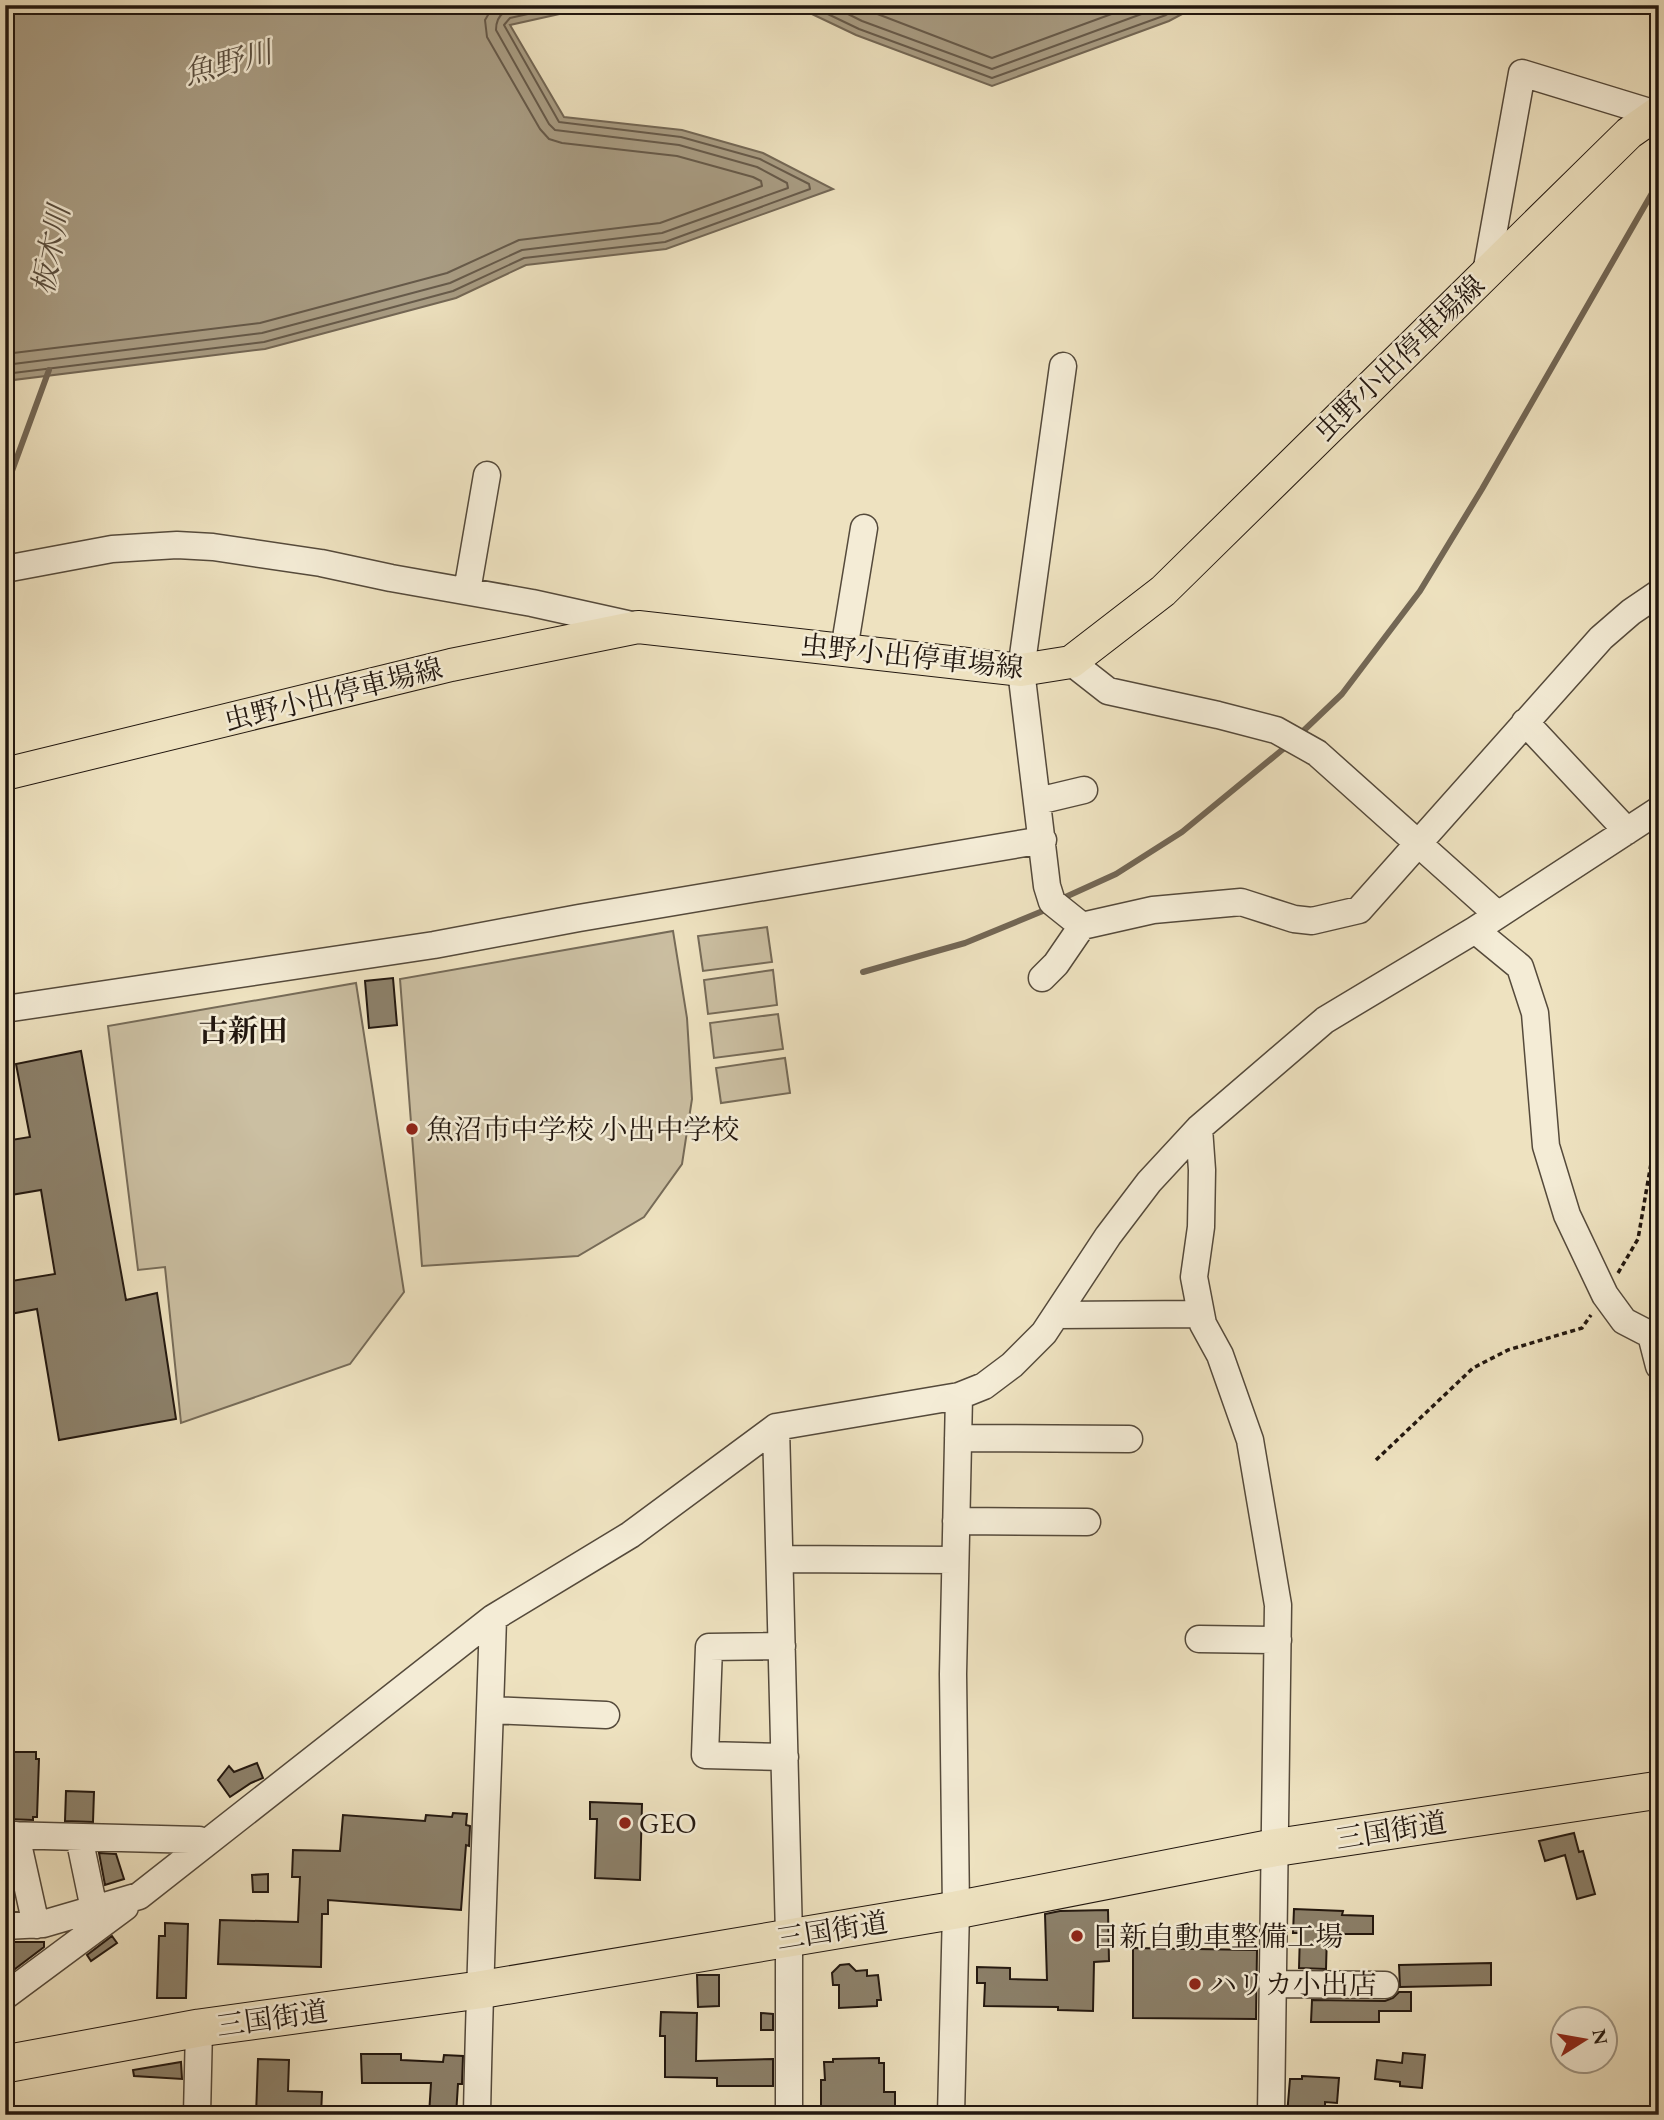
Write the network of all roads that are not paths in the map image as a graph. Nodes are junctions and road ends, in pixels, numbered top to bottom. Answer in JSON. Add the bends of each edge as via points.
{"nodes":[{"id":1,"x":1657,"y":113,"type":"edge"},
{"id":2,"x":1486,"y":272,"type":"junction"},
{"id":3,"x":1063,"y":366,"type":"dead end"},
{"id":4,"x":487,"y":475,"type":"dead end"},
{"id":5,"x":864,"y":528,"type":"dead end"},
{"id":6,"x":5,"y":569,"type":"edge"},
{"id":7,"x":467,"y":591,"type":"junction"},
{"id":8,"x":1659,"y":593,"type":"edge"},
{"id":9,"x":638,"y":627,"type":"junction"},
{"id":10,"x":844,"y":650,"type":"junction"},
{"id":11,"x":1071,"y":662,"type":"junction"},
{"id":12,"x":1021,"y":670,"type":"junction"},
{"id":13,"x":1525,"y":722,"type":"junction"},
{"id":14,"x":5,"y":774,"type":"edge"},
{"id":15,"x":1084,"y":790,"type":"dead end"},
{"id":16,"x":1038,"y":801,"type":"junction"},
{"id":17,"x":1659,"y":810,"type":"edge"},
{"id":18,"x":1627,"y":831,"type":"junction"},
{"id":19,"x":1043,"y":840,"type":"junction"},
{"id":20,"x":1417,"y":841,"type":"junction"},
{"id":21,"x":1066,"y":913,"type":"junction"},
{"id":22,"x":1497,"y":914,"type":"junction"},
{"id":23,"x":1475,"y":930,"type":"junction"},
{"id":24,"x":1042,"y":978,"type":"dead end"},
{"id":25,"x":5,"y":1009,"type":"edge"},
{"id":26,"x":1199,"y":1128,"type":"junction"},
{"id":27,"x":1201,"y":1314,"type":"junction"},
{"id":28,"x":1056,"y":1315,"type":"junction"},
{"id":29,"x":1659,"y":1318,"type":"edge"},
{"id":30,"x":1624,"y":1321,"type":"junction"},
{"id":31,"x":1659,"y":1366,"type":"edge"},
{"id":32,"x":959,"y":1396,"type":"junction"},
{"id":33,"x":776,"y":1427,"type":"junction"},
{"id":34,"x":958,"y":1438,"type":"junction"},
{"id":35,"x":1129,"y":1439,"type":"dead end"},
{"id":36,"x":956,"y":1521,"type":"junction"},
{"id":37,"x":1087,"y":1522,"type":"dead end"},
{"id":38,"x":780,"y":1559,"type":"junction"},
{"id":39,"x":955,"y":1560,"type":"junction"},
{"id":40,"x":493,"y":1618,"type":"junction"},
{"id":41,"x":1199,"y":1639,"type":"dead end"},
{"id":42,"x":1278,"y":1640,"type":"junction"},
{"id":43,"x":782,"y":1646,"type":"junction"},
{"id":44,"x":490,"y":1710,"type":"junction"},
{"id":45,"x":606,"y":1715,"type":"dead end"},
{"id":46,"x":785,"y":1757,"type":"junction"},
{"id":47,"x":1659,"y":1790,"type":"edge"},
{"id":48,"x":10,"y":1835,"type":"edge"},
{"id":49,"x":79,"y":1837,"type":"junction"},
{"id":50,"x":144,"y":1838,"type":"junction"},
{"id":51,"x":199,"y":1840,"type":"dead end"},
{"id":52,"x":1273,"y":1848,"type":"junction"},
{"id":53,"x":146,"y":1891,"type":"junction"},
{"id":54,"x":94,"y":1909,"type":"junction"},
{"id":55,"x":957,"y":1910,"type":"junction"},
{"id":56,"x":36,"y":1924,"type":"junction"},
{"id":57,"x":5,"y":1926,"type":"edge"},
{"id":58,"x":789,"y":1936,"type":"junction"},
{"id":59,"x":1272,"y":1984,"type":"junction"},
{"id":60,"x":1385,"y":1985,"type":"dead end"},
{"id":61,"x":479,"y":1990,"type":"junction"},
{"id":62,"x":5,"y":1996,"type":"edge"},
{"id":63,"x":199,"y":2028,"type":"junction"},
{"id":64,"x":5,"y":2064,"type":"edge"},
{"id":65,"x":197,"y":2115,"type":"edge"},
{"id":66,"x":477,"y":2115,"type":"edge"},
{"id":67,"x":789,"y":2115,"type":"edge"},
{"id":68,"x":951,"y":2115,"type":"edge"},
{"id":69,"x":1271,"y":2115,"type":"edge"}],
"edges":[{"from":1,"to":2,"type":"main road","name":"虫野小出停車場線","via":[[1629,132]]},
{"from":1,"to":2,"type":"street","via":[[1522,73]]},
{"from":2,"to":11,"type":"main road","name":"虫野小出停車場線","via":[[1163,591]]},
{"from":3,"to":12,"type":"street"},
{"from":4,"to":7,"type":"street"},
{"from":5,"to":10,"type":"street"},
{"from":6,"to":7,"type":"street","via":[[112,549],[177,545],[321,563]]},
{"from":7,"to":9,"type":"street"},
{"from":8,"to":13,"type":"street","via":[[1601,638]]},
{"from":9,"to":10,"type":"main road","name":"虫野小出停車場線"},
{"from":9,"to":14,"type":"main road","name":"虫野小出停車場線","via":[[451,665]]},
{"from":10,"to":12,"type":"main road","name":"虫野小出停車場線"},
{"from":11,"to":12,"type":"main road","name":"虫野小出停車場線"},
{"from":11,"to":20,"type":"street","via":[[1108,691],[1282,733],[1317,753]]},
{"from":12,"to":16,"type":"street"},
{"from":13,"to":18,"type":"street"},
{"from":13,"to":20,"type":"street"},
{"from":15,"to":16,"type":"street"},
{"from":16,"to":19,"type":"street"},
{"from":17,"to":18,"type":"street"},
{"from":18,"to":22,"type":"street"},
{"from":19,"to":21,"type":"street","via":[[1047,886]]},
{"from":19,"to":25,"type":"street","via":[[434,945]]},
{"from":20,"to":21,"type":"street","via":[[1359,910],[1312,921],[1241,902]]},
{"from":20,"to":22,"type":"street"},
{"from":21,"to":24,"type":"street","via":[[1056,964]]},
{"from":22,"to":23,"type":"street"},
{"from":23,"to":26,"type":"street","via":[[1325,1020]]},
{"from":23,"to":30,"type":"street","via":[[1520,967],[1535,1013],[1546,1146],[1567,1215],[1605,1294]]},
{"from":26,"to":27,"type":"street","via":[[1201,1227],[1194,1277]]},
{"from":26,"to":28,"type":"street","via":[[1149,1182]]},
{"from":27,"to":28,"type":"street"},
{"from":27,"to":42,"type":"street","via":[[1250,1440],[1278,1605]]},
{"from":28,"to":32,"type":"street","via":[[1012,1365],[984,1387]]},
{"from":29,"to":30,"type":"street"},
{"from":30,"to":31,"type":"street","via":[[1651,1335]]},
{"from":32,"to":33,"type":"street"},
{"from":32,"to":34,"type":"street"},
{"from":33,"to":38,"type":"street"},
{"from":33,"to":40,"type":"street","via":[[630,1535]]},
{"from":34,"to":35,"type":"street"},
{"from":34,"to":36,"type":"street"},
{"from":36,"to":37,"type":"street"},
{"from":36,"to":39,"type":"street"},
{"from":38,"to":39,"type":"street"},
{"from":38,"to":43,"type":"street"},
{"from":39,"to":55,"type":"street"},
{"from":40,"to":44,"type":"street"},
{"from":40,"to":53,"type":"street"},
{"from":41,"to":42,"type":"street"},
{"from":42,"to":52,"type":"street"},
{"from":43,"to":46,"type":"street"},
{"from":43,"to":46,"type":"street","via":[[709,1647],[705,1755]]},
{"from":44,"to":45,"type":"street"},
{"from":44,"to":61,"type":"street"},
{"from":46,"to":58,"type":"street"},
{"from":47,"to":52,"type":"highway","name":"三国街道"},
{"from":48,"to":49,"type":"street"},
{"from":48,"to":56,"type":"street"},
{"from":49,"to":50,"type":"street"},
{"from":49,"to":54,"type":"street"},
{"from":50,"to":51,"type":"street"},
{"from":50,"to":53,"type":"street"},
{"from":52,"to":55,"type":"highway","name":"三国街道"},
{"from":52,"to":59,"type":"street"},
{"from":53,"to":54,"type":"street"},
{"from":53,"to":62,"type":"street"},
{"from":54,"to":56,"type":"street"},
{"from":55,"to":58,"type":"highway","name":"三国街道"},
{"from":55,"to":68,"type":"street"},
{"from":56,"to":57,"type":"street"},
{"from":58,"to":61,"type":"highway","name":"三国街道"},
{"from":58,"to":67,"type":"street"},
{"from":59,"to":60,"type":"street"},
{"from":59,"to":69,"type":"street"},
{"from":61,"to":63,"type":"highway","name":"三国街道"},
{"from":61,"to":66,"type":"street"},
{"from":63,"to":64,"type":"highway","name":"三国街道"},
{"from":63,"to":65,"type":"street"}]}
